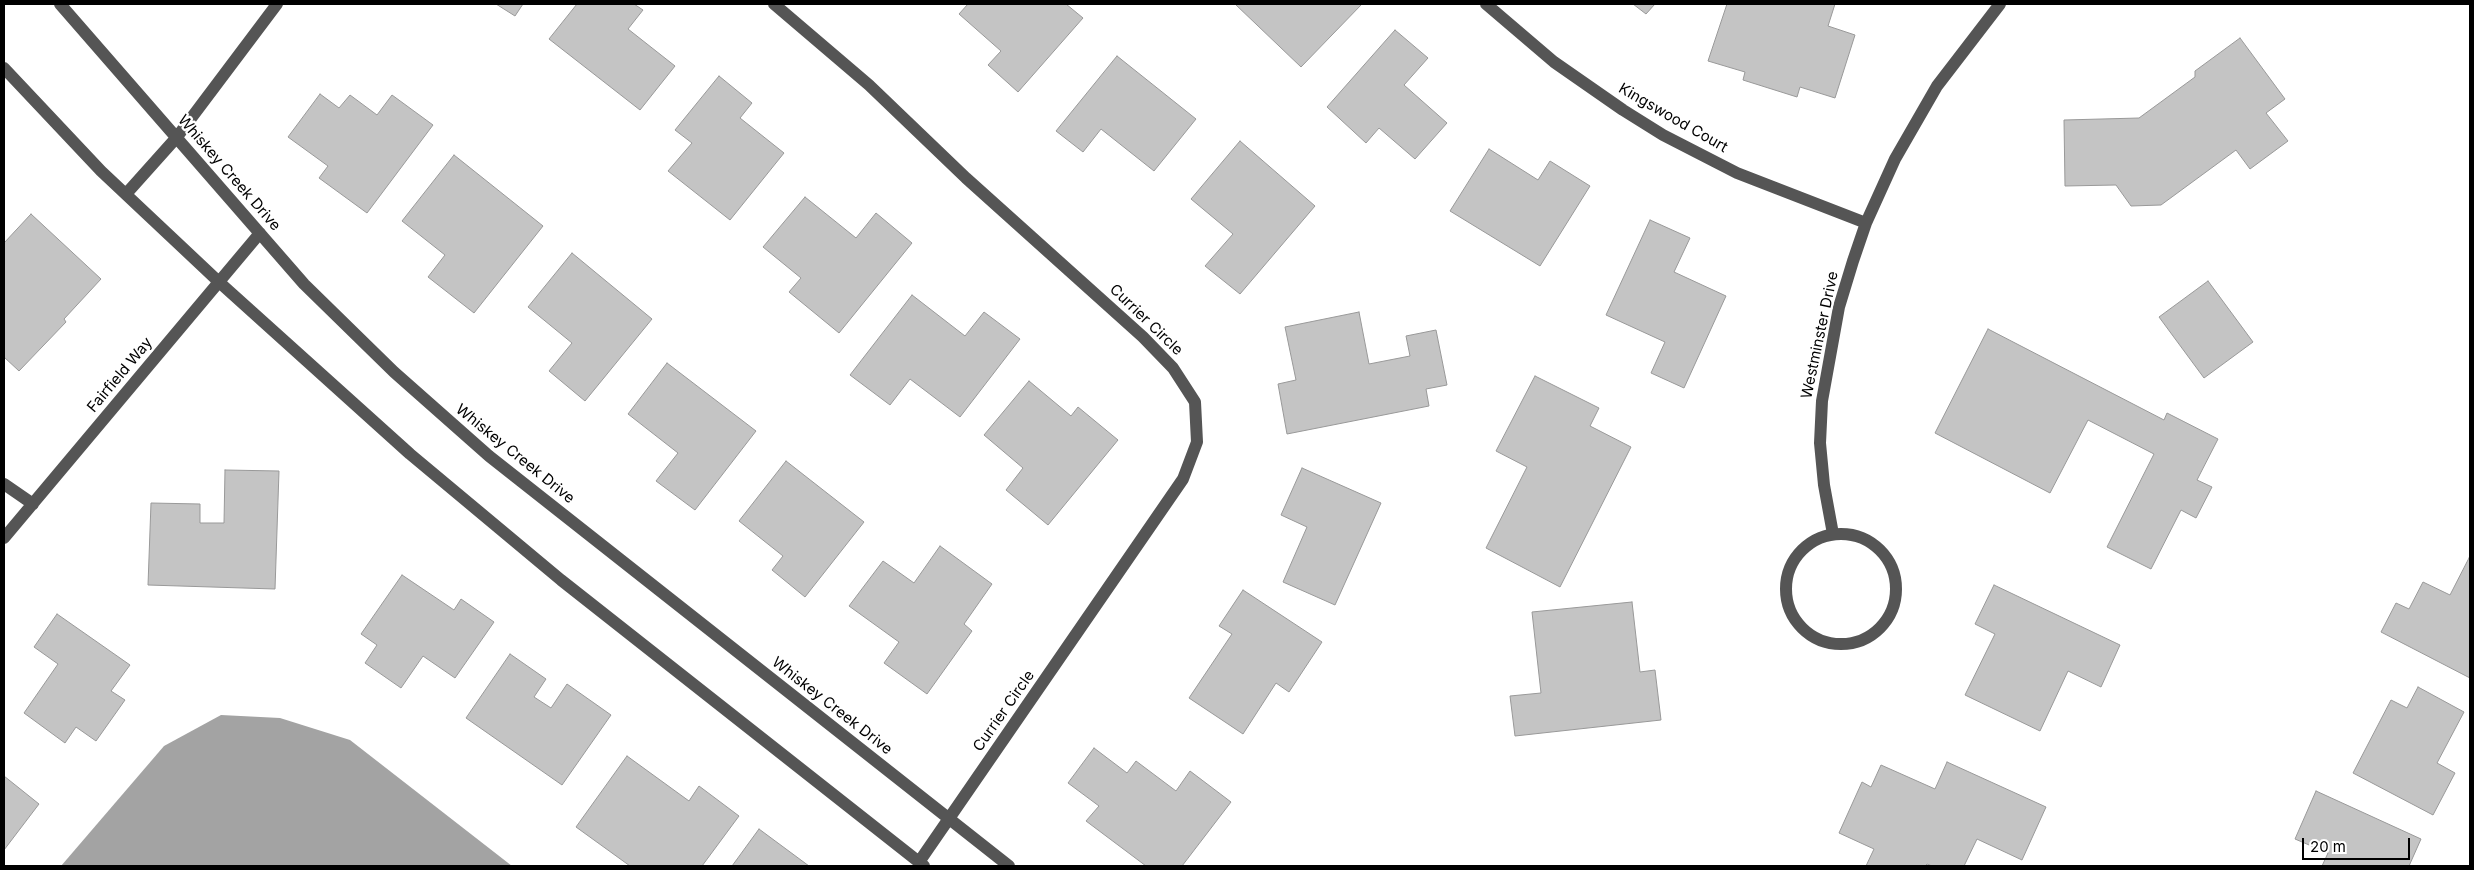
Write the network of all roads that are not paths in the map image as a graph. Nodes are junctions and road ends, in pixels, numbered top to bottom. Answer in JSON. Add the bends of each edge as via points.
{"nodes":[{"id":1,"x":60,"y":4,"type":"edge"},
{"id":2,"x":277,"y":4,"type":"edge"},
{"id":3,"x":774,"y":4,"type":"edge"},
{"id":4,"x":1486,"y":4,"type":"edge"},
{"id":5,"x":2000,"y":4,"type":"edge"},
{"id":6,"x":4,"y":68,"type":"edge"},
{"id":7,"x":177,"y":137,"type":"junction"},
{"id":8,"x":126,"y":194,"type":"junction"},
{"id":9,"x":1866,"y":223,"type":"junction"},
{"id":10,"x":260,"y":233,"type":"junction"},
{"id":11,"x":219,"y":282,"type":"junction"},
{"id":12,"x":4,"y":484,"type":"edge"},
{"id":13,"x":33,"y":504,"type":"junction"},
{"id":14,"x":1833,"y":534,"type":"junction"},
{"id":15,"x":4,"y":538,"type":"edge"},
{"id":16,"x":949,"y":819,"type":"junction"},
{"id":17,"x":922,"y":864,"type":"edge"},
{"id":18,"x":1009,"y":866,"type":"edge"}],
"edges":[{"from":1,"to":7,"type":"street","name":"Whiskey Creek Drive"},
{"from":2,"to":7,"type":"street"},
{"from":3,"to":16,"type":"street","name":"Currier Circle","via":[[869,85],[966,178],[1143,337],[1174,368],[1195,402],[1197,442],[1183,479]]},
{"from":4,"to":9,"type":"street","name":"Kingswood Court","via":[[1554,62],[1663,135],[1737,173]]},
{"from":5,"to":9,"type":"street","name":"Westminster Drive","via":[[1938,86],[1894,159]]},
{"from":6,"to":8,"type":"street"},
{"from":7,"to":8,"type":"street"},
{"from":7,"to":10,"type":"street","name":"Whiskey Creek Drive"},
{"from":8,"to":11,"type":"street"},
{"from":9,"to":14,"type":"street","name":"Westminster Drive","via":[[1839,307],[1822,401],[1821,460]]},
{"from":10,"to":11,"type":"street","name":"Fairfield Way"},
{"from":10,"to":16,"type":"street","name":"Whiskey Creek Drive","via":[[304,284],[394,372],[489,456]]},
{"from":11,"to":13,"type":"street","name":"Fairfield Way"},
{"from":11,"to":17,"type":"street","via":[[410,454],[561,580]]},
{"from":12,"to":13,"type":"street"},
{"from":13,"to":15,"type":"street","name":"Fairfield Way"},
{"from":14,"to":14,"type":"street","via":[[1806,545],[1794,560],[1786,577],[1786,597],[1792,616],[1809,634],[1838,645],[1871,636],[1888,619],[1896,602],[1897,584],[1882,551],[1866,539]]},
{"from":16,"to":17,"type":"street","name":"Currier Circle"},
{"from":16,"to":18,"type":"street","name":"Whiskey Creek Drive"}]}
